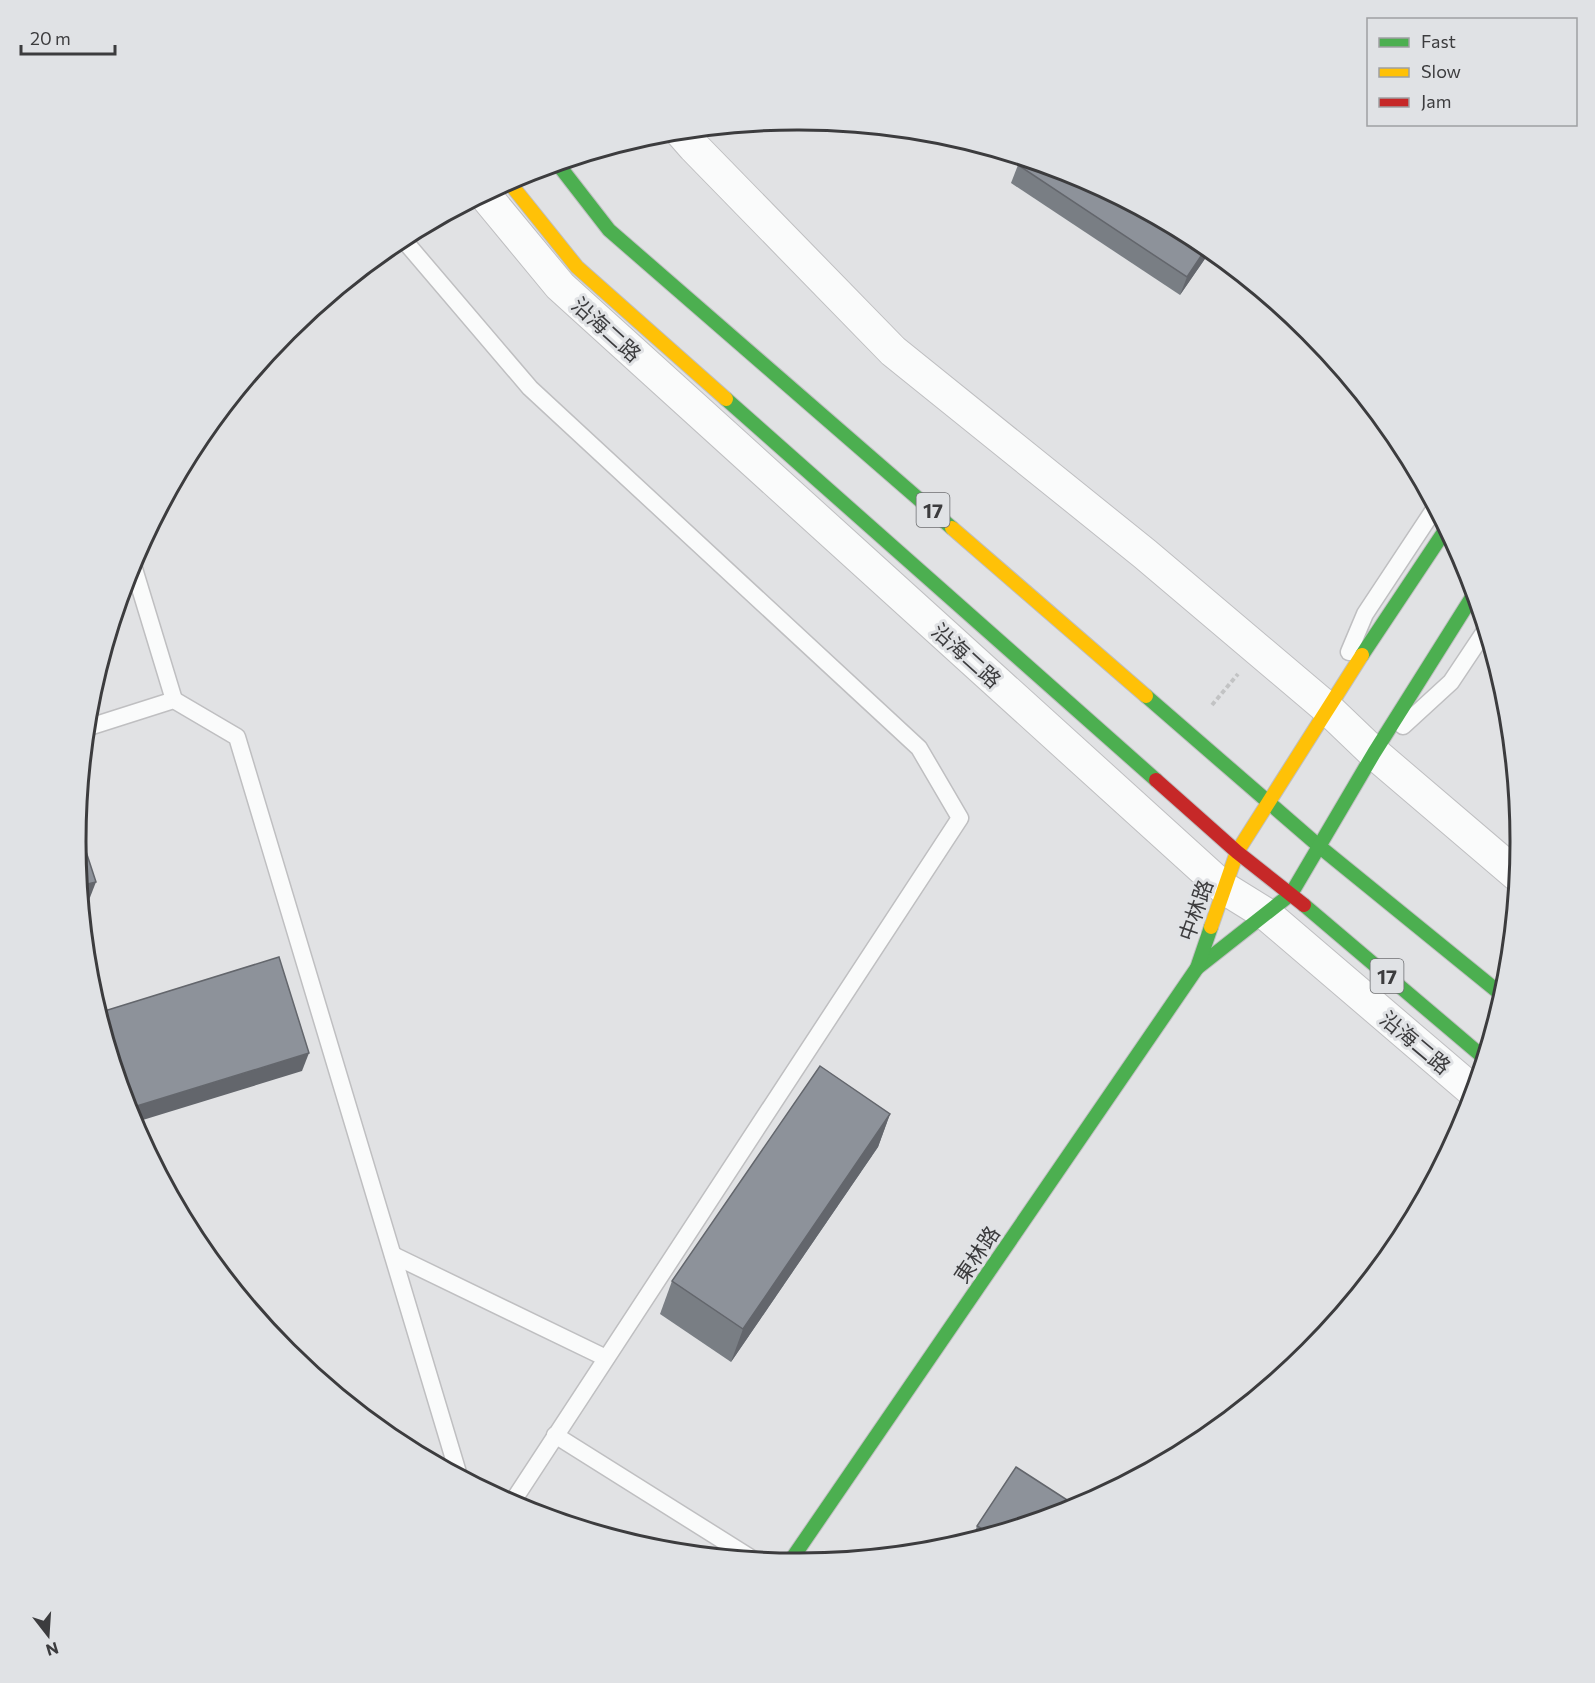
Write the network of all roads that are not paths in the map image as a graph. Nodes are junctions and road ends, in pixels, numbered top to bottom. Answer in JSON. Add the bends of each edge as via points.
{"nodes":[{"id":1,"x":687,"y":139,"type":"edge"},
{"id":2,"x":562,"y":170,"type":"edge"},
{"id":3,"x":514,"y":189,"type":"edge"},
{"id":4,"x":489,"y":200,"type":"edge"},
{"id":5,"x":408,"y":245,"type":"edge"},
{"id":6,"x":1430,"y":516,"type":"edge"},
{"id":7,"x":1441,"y":537,"type":"edge"},
{"id":8,"x":137,"y":577,"type":"edge"},
{"id":9,"x":1468,"y":603,"type":"edge"},
{"id":10,"x":1480,"y":639,"type":"edge"},
{"id":11,"x":174,"y":700,"type":"junction"},
{"id":12,"x":1327,"y":708,"type":"junction"},
{"id":13,"x":96,"y":725,"type":"edge"},
{"id":14,"x":1374,"y":753,"type":"junction"},
{"id":15,"x":1268,"y":801,"type":"junction"},
{"id":16,"x":1320,"y":847,"type":"junction"},
{"id":17,"x":1237,"y":852,"type":"junction"},
{"id":18,"x":1509,"y":867,"type":"edge"},
{"id":19,"x":1224,"y":888,"type":"junction"},
{"id":20,"x":1291,"y":894,"type":"junction"},
{"id":21,"x":1266,"y":914,"type":"junction"},
{"id":22,"x":1197,"y":968,"type":"junction"},
{"id":23,"x":1494,"y":988,"type":"edge"},
{"id":24,"x":1477,"y":1052,"type":"edge"},
{"id":25,"x":1466,"y":1085,"type":"edge"},
{"id":26,"x":393,"y":1255,"type":"junction"},
{"id":27,"x":606,"y":1358,"type":"junction"},
{"id":28,"x":555,"y":1436,"type":"junction"},
{"id":29,"x":456,"y":1466,"type":"edge"},
{"id":30,"x":516,"y":1495,"type":"edge"},
{"id":31,"x":739,"y":1551,"type":"edge"},
{"id":32,"x":796,"y":1553,"type":"edge"}],
"edges":[{"from":1,"to":12,"type":"street","via":[[893,351]]},
{"from":2,"to":15,"type":"main road","number":"17","via":[[609,230]]},
{"from":3,"to":17,"type":"main road","name":"沿海二路","number":"17","via":[[577,267]]},
{"from":4,"to":19,"type":"street","name":"沿海二路","via":[[560,286]]},
{"from":5,"to":27,"type":"lane","via":[[530,388],[919,748],[960,818]]},
{"from":6,"to":12,"type":"lane","via":[[1365,614]]},
{"from":7,"to":12,"type":"main road","name":"中林路"},
{"from":8,"to":11,"type":"lane"},
{"from":9,"to":14,"type":"main road","name":"中林路"},
{"from":10,"to":14,"type":"lane","via":[[1451,682]]},
{"from":11,"to":13,"type":"lane"},
{"from":11,"to":26,"type":"lane","via":[[237,737]]},
{"from":12,"to":14,"type":"street"},
{"from":12,"to":15,"type":"main road","name":"中林路"},
{"from":14,"to":16,"type":"main road","name":"中林路"},
{"from":14,"to":18,"type":"street"},
{"from":15,"to":16,"type":"main road","number":"17"},
{"from":15,"to":17,"type":"main road","name":"中林路"},
{"from":16,"to":20,"type":"main road","name":"中林路"},
{"from":16,"to":23,"type":"main road","number":"17"},
{"from":17,"to":19,"type":"main road","name":"中林路"},
{"from":17,"to":20,"type":"main road","name":"沿海二路","number":"17"},
{"from":19,"to":21,"type":"street","name":"沿海二路"},
{"from":19,"to":22,"type":"main road","name":"中林路"},
{"from":20,"to":21,"type":"main road","name":"中林路"},
{"from":20,"to":24,"type":"main road","name":"沿海二路","number":"17"},
{"from":21,"to":22,"type":"main road","name":"中林路"},
{"from":21,"to":25,"type":"street","name":"沿海二路"},
{"from":22,"to":32,"type":"main road","name":"東林路"},
{"from":26,"to":27,"type":"lane"},
{"from":26,"to":29,"type":"lane"},
{"from":27,"to":28,"type":"lane"},
{"from":28,"to":30,"type":"lane"},
{"from":28,"to":31,"type":"lane"}]}
